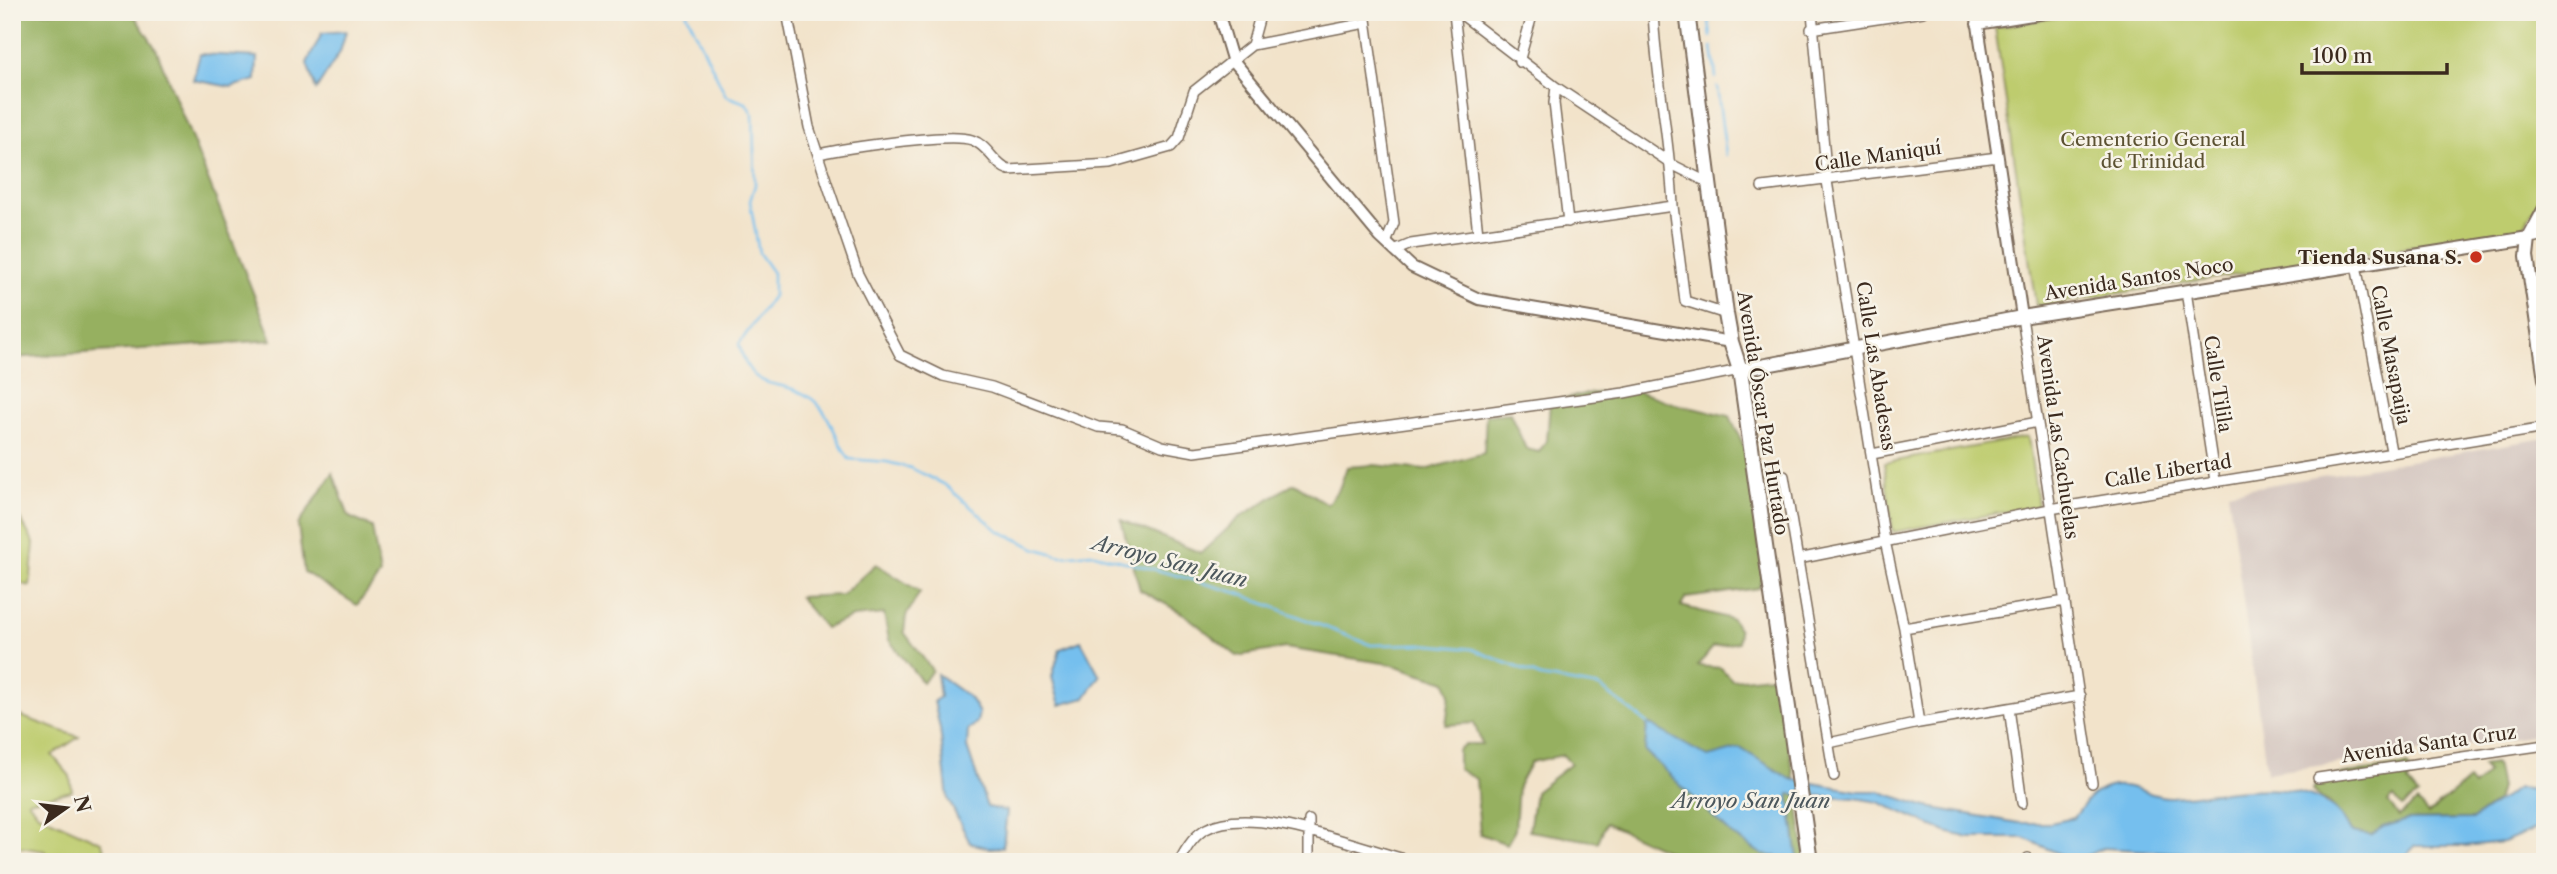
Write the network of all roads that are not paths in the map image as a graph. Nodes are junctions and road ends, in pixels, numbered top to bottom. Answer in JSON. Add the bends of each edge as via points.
{"nodes":[{"id":1,"x":787,"y":12,"type":"edge"},
{"id":2,"x":1218,"y":12,"type":"edge"},
{"id":3,"x":1261,"y":12,"type":"edge"},
{"id":4,"x":1456,"y":12,"type":"edge"},
{"id":5,"x":1534,"y":12,"type":"edge"},
{"id":6,"x":1652,"y":12,"type":"edge"},
{"id":7,"x":1687,"y":12,"type":"edge"},
{"id":8,"x":1812,"y":12,"type":"edge"},
{"id":9,"x":1923,"y":12,"type":"edge"},
{"id":10,"x":2051,"y":12,"type":"edge"},
{"id":11,"x":1365,"y":17,"type":"edge"},
{"id":12,"x":1977,"y":18,"type":"edge"},
{"id":13,"x":1811,"y":29,"type":"junction"},
{"id":14,"x":1252,"y":45,"type":"junction"},
{"id":15,"x":1233,"y":59,"type":"junction"},
{"id":16,"x":1520,"y":62,"type":"junction"},
{"id":17,"x":1556,"y":87,"type":"junction"},
{"id":18,"x":819,"y":154,"type":"junction"},
{"id":19,"x":1998,"y":157,"type":"junction"},
{"id":20,"x":1673,"y":164,"type":"junction"},
{"id":21,"x":1827,"y":181,"type":"junction"},
{"id":22,"x":1704,"y":182,"type":"junction"},
{"id":23,"x":1762,"y":187,"type":"dead end"},
{"id":24,"x":1673,"y":206,"type":"junction"},
{"id":25,"x":2545,"y":208,"type":"edge"},
{"id":26,"x":1568,"y":222,"type":"junction"},
{"id":27,"x":1478,"y":234,"type":"junction"},
{"id":28,"x":2545,"y":236,"type":"edge"},
{"id":29,"x":2529,"y":238,"type":"junction"},
{"id":30,"x":1390,"y":247,"type":"junction"},
{"id":31,"x":2356,"y":265,"type":"junction"},
{"id":32,"x":2186,"y":291,"type":"junction"},
{"id":33,"x":1726,"y":314,"type":"junction"},
{"id":34,"x":2022,"y":317,"type":"junction"},
{"id":35,"x":1731,"y":342,"type":"junction"},
{"id":36,"x":1856,"y":347,"type":"junction"},
{"id":37,"x":1740,"y":370,"type":"junction"},
{"id":38,"x":2545,"y":379,"type":"edge"},
{"id":39,"x":2038,"y":422,"type":"junction"},
{"id":40,"x":2545,"y":428,"type":"edge"},
{"id":41,"x":2392,"y":451,"type":"junction"},
{"id":42,"x":1872,"y":454,"type":"junction"},
{"id":43,"x":1784,"y":475,"type":"dead end"},
{"id":44,"x":2215,"y":481,"type":"junction"},
{"id":45,"x":2050,"y":509,"type":"junction"},
{"id":46,"x":1885,"y":541,"type":"junction"},
{"id":47,"x":1798,"y":559,"type":"junction"},
{"id":48,"x":2065,"y":601,"type":"junction"},
{"id":49,"x":1904,"y":628,"type":"junction"},
{"id":50,"x":2080,"y":696,"type":"junction"},
{"id":51,"x":2009,"y":708,"type":"junction"},
{"id":52,"x":1919,"y":723,"type":"junction"},
{"id":53,"x":1829,"y":743,"type":"junction"},
{"id":54,"x":2545,"y":745,"type":"edge"},
{"id":55,"x":1833,"y":776,"type":"dead end"},
{"id":56,"x":2318,"y":779,"type":"dead end"},
{"id":57,"x":2092,"y":783,"type":"dead end"},
{"id":58,"x":2022,"y":803,"type":"dead end"},
{"id":59,"x":1309,"y":820,"type":"dead end"},
{"id":60,"x":1309,"y":830,"type":"junction"},
{"id":61,"x":1392,"y":859,"type":"edge"},
{"id":62,"x":1180,"y":862,"type":"edge"},
{"id":63,"x":1309,"y":862,"type":"edge"},
{"id":64,"x":1416,"y":862,"type":"edge"},
{"id":65,"x":1810,"y":862,"type":"edge"}],
"edges":[{"from":1,"to":18,"type":"street","via":[[809,127]]},
{"from":2,"to":15,"type":"street"},
{"from":3,"to":14,"type":"street"},
{"from":4,"to":16,"type":"street"},
{"from":4,"to":27,"type":"street"},
{"from":5,"to":16,"type":"street"},
{"from":6,"to":20,"type":"street"},
{"from":7,"to":22,"type":"main road","name":"Avenida Óscar Paz Hurtado"},
{"from":8,"to":13,"type":"street","name":"Calle Las Abadesas"},
{"from":9,"to":13,"type":"street"},
{"from":10,"to":12,"type":"street"},
{"from":11,"to":14,"type":"street"},
{"from":11,"to":30,"type":"street","via":[[1394,223]]},
{"from":12,"to":19,"type":"street","name":"Avenida Las Cachuelas"},
{"from":13,"to":21,"type":"street","name":"Calle Las Abadesas"},
{"from":14,"to":15,"type":"street"},
{"from":15,"to":18,"type":"street","via":[[1194,91],[1179,138],[1171,147],[1111,164],[1009,170],[984,146],[957,137],[854,146]]},
{"from":15,"to":30,"type":"street"},
{"from":16,"to":17,"type":"street"},
{"from":17,"to":20,"type":"street"},
{"from":17,"to":26,"type":"street"},
{"from":18,"to":37,"type":"street","via":[[858,274],[900,355],[943,376],[992,387],[1179,451],[1242,447],[1624,393]]},
{"from":19,"to":21,"type":"street","name":"Calle Maniquí"},
{"from":19,"to":34,"type":"street","name":"Avenida Las Cachuelas"},
{"from":20,"to":22,"type":"street"},
{"from":20,"to":24,"type":"street"},
{"from":21,"to":23,"type":"street","name":"Calle Maniquí"},
{"from":21,"to":36,"type":"street","name":"Calle Las Abadesas"},
{"from":22,"to":33,"type":"main road","name":"Avenida Óscar Paz Hurtado"},
{"from":24,"to":26,"type":"street"},
{"from":24,"to":33,"type":"street","via":[[1685,301]]},
{"from":25,"to":29,"type":"main road"},
{"from":26,"to":27,"type":"street"},
{"from":27,"to":30,"type":"street"},
{"from":28,"to":29,"type":"street","name":"Avenida Santos Noco"},
{"from":29,"to":31,"type":"main road","name":"Avenida Santos Noco"},
{"from":29,"to":38,"type":"main road","via":[[2527,256]]},
{"from":30,"to":35,"type":"street","via":[[1412,267],[1479,299]]},
{"from":31,"to":32,"type":"main road","name":"Avenida Santos Noco"},
{"from":31,"to":41,"type":"street","name":"Calle Masapaija"},
{"from":32,"to":34,"type":"main road","name":"Avenida Santos Noco"},
{"from":32,"to":44,"type":"street","name":"Calle Tilila"},
{"from":33,"to":35,"type":"main road","name":"Avenida Óscar Paz Hurtado"},
{"from":34,"to":36,"type":"main road","name":"Avenida Santos Noco"},
{"from":34,"to":39,"type":"street","name":"Avenida Las Cachuelas"},
{"from":35,"to":37,"type":"main road","name":"Avenida Óscar Paz Hurtado"},
{"from":36,"to":37,"type":"main road","name":"Avenida Santos Noco"},
{"from":36,"to":42,"type":"street","name":"Calle Las Abadesas"},
{"from":37,"to":65,"type":"main road","name":"Avenida Óscar Paz Hurtado"},
{"from":39,"to":42,"type":"street"},
{"from":39,"to":45,"type":"street","name":"Avenida Las Cachuelas"},
{"from":40,"to":41,"type":"street","name":"Calle Libertad"},
{"from":41,"to":44,"type":"street","name":"Calle Libertad"},
{"from":42,"to":46,"type":"street","name":"Calle Las Abadesas"},
{"from":43,"to":47,"type":"street"},
{"from":44,"to":45,"type":"street","name":"Calle Libertad"},
{"from":45,"to":46,"type":"street","name":"Calle Libertad"},
{"from":45,"to":48,"type":"street","name":"Avenida Las Cachuelas"},
{"from":46,"to":47,"type":"street","name":"Calle Libertad"},
{"from":46,"to":49,"type":"street","name":"Calle Las Abadesas"},
{"from":47,"to":53,"type":"street"},
{"from":48,"to":49,"type":"street"},
{"from":48,"to":50,"type":"street","name":"Avenida Las Cachuelas"},
{"from":49,"to":52,"type":"street","name":"Calle Las Abadesas"},
{"from":50,"to":51,"type":"street"},
{"from":50,"to":57,"type":"street","name":"Avenida Las Cachuelas"},
{"from":51,"to":52,"type":"street"},
{"from":51,"to":58,"type":"street"},
{"from":52,"to":53,"type":"street"},
{"from":53,"to":55,"type":"street"},
{"from":54,"to":56,"type":"street","name":"Avenida Santa Cruz"},
{"from":59,"to":60,"type":"street"},
{"from":60,"to":61,"type":"street"},
{"from":60,"to":62,"type":"street","via":[[1242,821],[1223,823],[1205,829]]},
{"from":60,"to":63,"type":"street"},
{"from":61,"to":64,"type":"street"}]}
